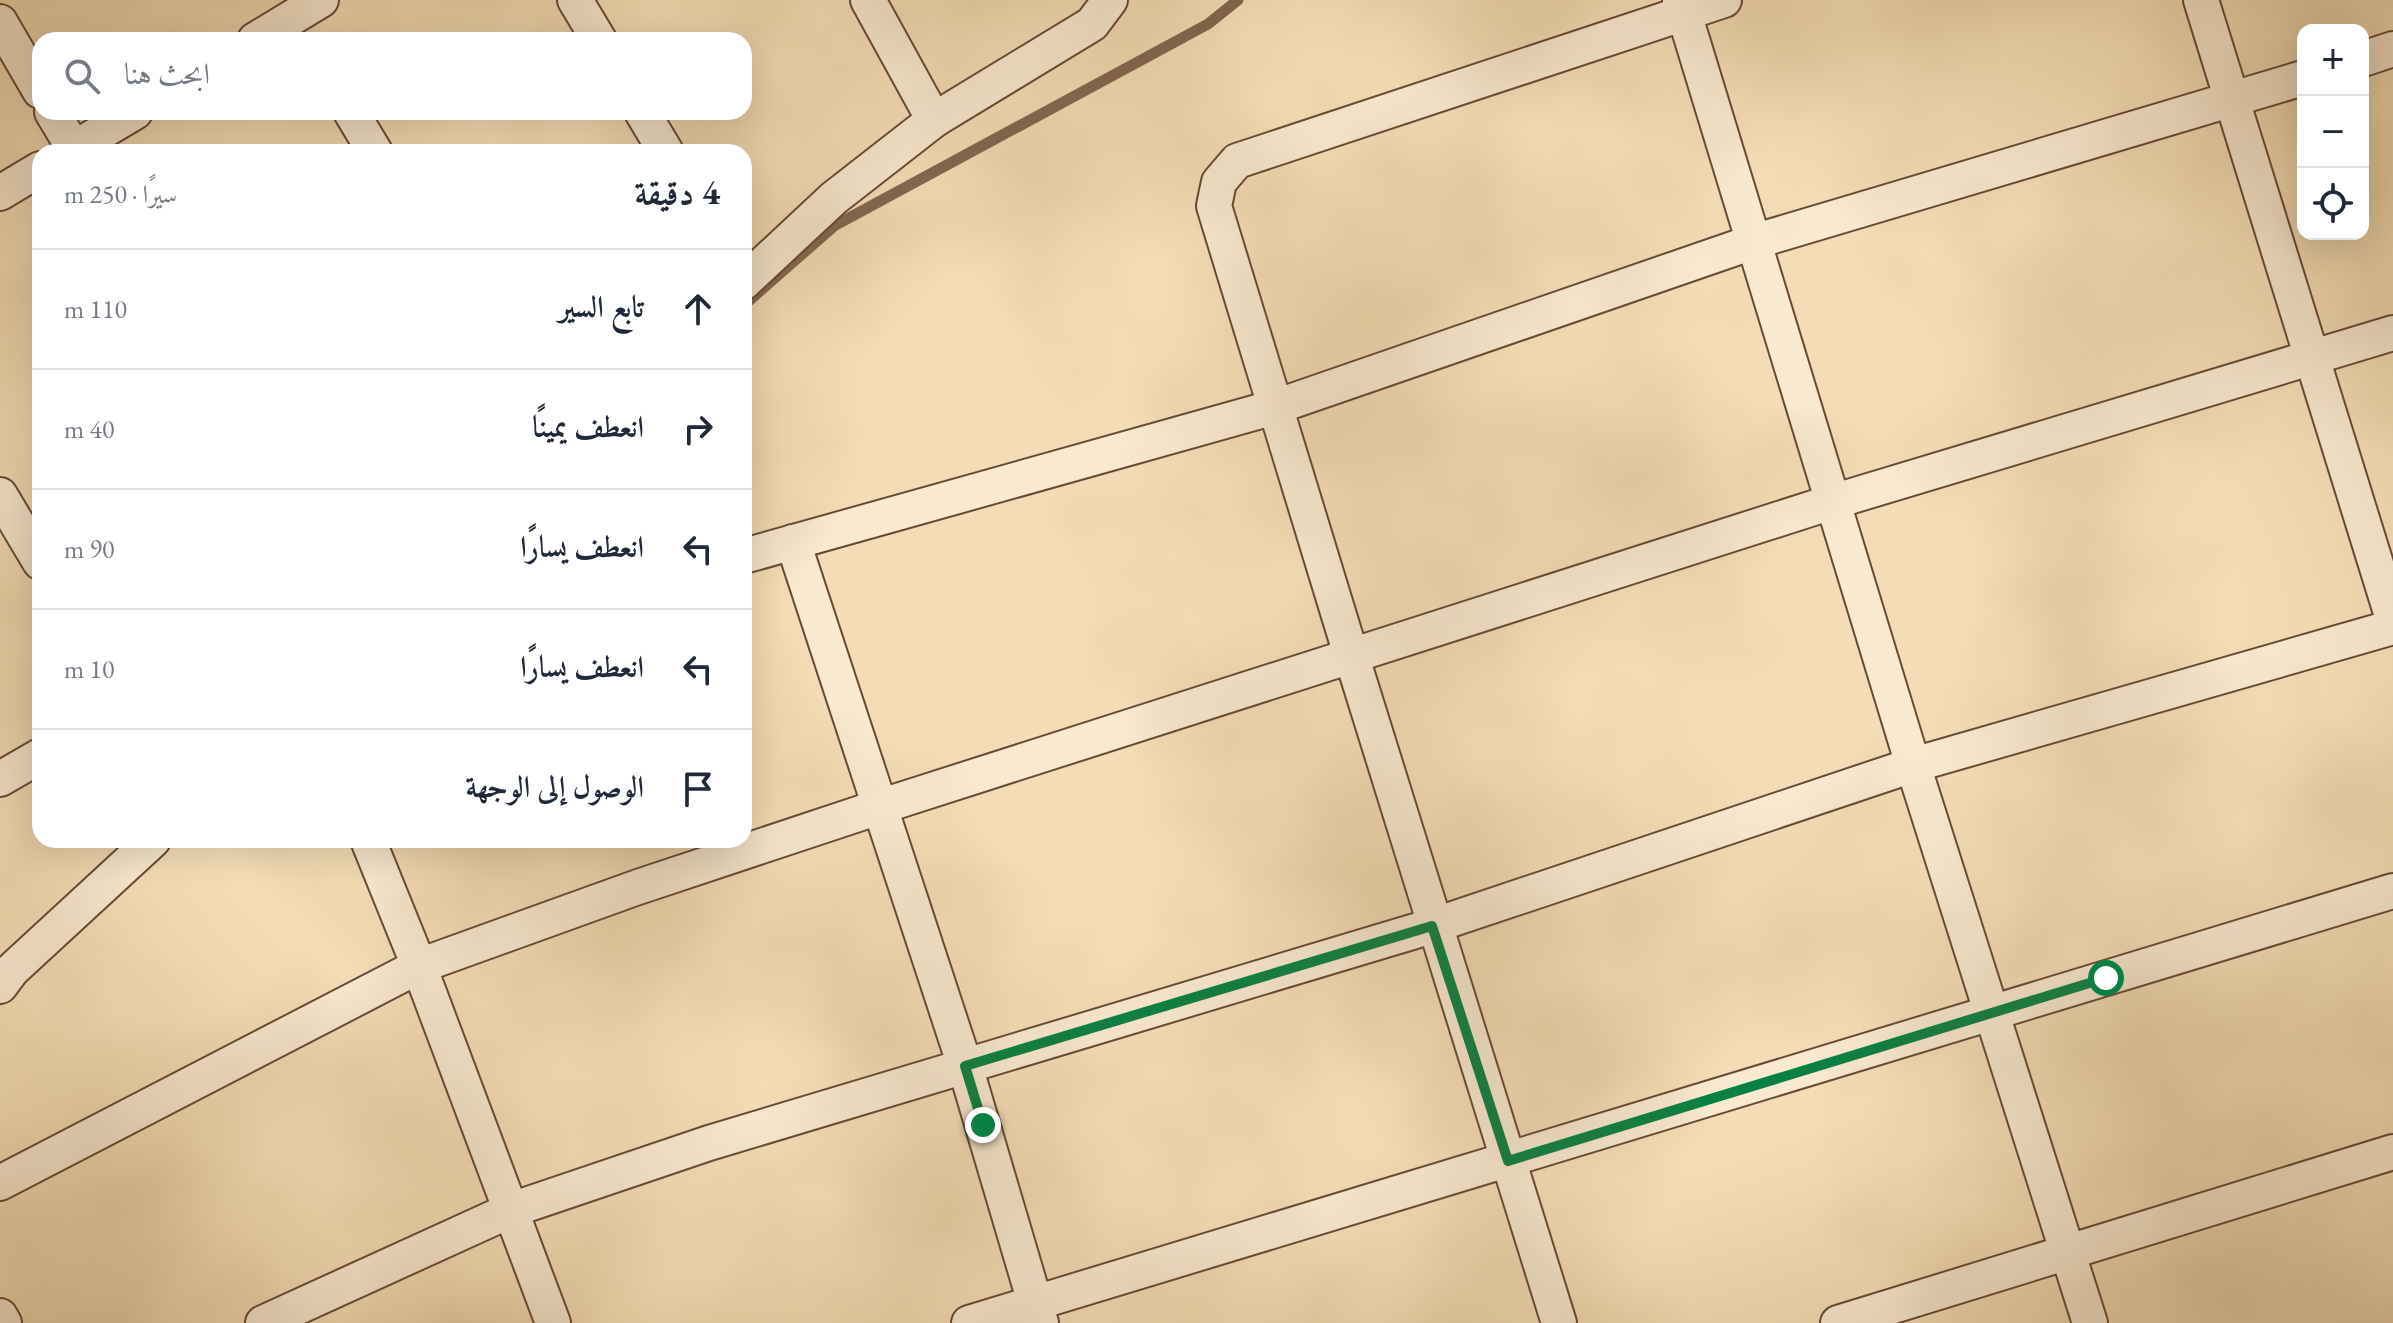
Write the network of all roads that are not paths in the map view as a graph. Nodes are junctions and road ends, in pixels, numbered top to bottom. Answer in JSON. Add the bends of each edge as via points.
{"nodes":[{"id":1,"x":575,"y":0,"type":"edge"},
{"id":2,"x":868,"y":0,"type":"edge"},
{"id":3,"x":1110,"y":0,"type":"edge"},
{"id":4,"x":1724,"y":0,"type":"edge"},
{"id":5,"x":2201,"y":0,"type":"edge"},
{"id":6,"x":1682,"y":6,"type":"edge"},
{"id":7,"x":301,"y":14,"type":"edge"},
{"id":8,"x":0,"y":22,"type":"edge"},
{"id":9,"x":269,"y":32,"type":"edge"},
{"id":10,"x":594,"y":32,"type":"edge"},
{"id":11,"x":2393,"y":49,"type":"edge"},
{"id":12,"x":2369,"y":57,"type":"edge"},
{"id":13,"x":32,"y":77,"type":"edge"},
{"id":14,"x":2297,"y":80,"type":"edge"},
{"id":15,"x":2232,"y":100,"type":"junction"},
{"id":16,"x":56,"y":120,"type":"edge"},
{"id":17,"x":122,"y":120,"type":"edge"},
{"id":18,"x":356,"y":120,"type":"edge"},
{"id":19,"x":647,"y":120,"type":"edge"},
{"id":20,"x":934,"y":120,"type":"junction"},
{"id":21,"x":68,"y":144,"type":"edge"},
{"id":22,"x":83,"y":144,"type":"edge"},
{"id":23,"x":370,"y":144,"type":"edge"},
{"id":24,"x":661,"y":144,"type":"edge"},
{"id":25,"x":32,"y":174,"type":"edge"},
{"id":26,"x":0,"y":193,"type":"edge"},
{"id":27,"x":1753,"y":242,"type":"junction"},
{"id":28,"x":752,"y":275,"type":"edge"},
{"id":29,"x":2393,"y":333,"type":"edge"},
{"id":30,"x":2312,"y":360,"type":"junction"},
{"id":31,"x":1275,"y":407,"type":"junction"},
{"id":32,"x":0,"y":495,"type":"edge"},
{"id":33,"x":1832,"y":502,"type":"junction"},
{"id":34,"x":793,"y":542,"type":"junction"},
{"id":35,"x":32,"y":549,"type":"edge"},
{"id":36,"x":752,"y":554,"type":"edge"},
{"id":37,"x":2393,"y":619,"type":"edge"},
{"id":38,"x":2393,"y":627,"type":"edge"},
{"id":39,"x":1354,"y":657,"type":"junction"},
{"id":40,"x":32,"y":761,"type":"edge"},
{"id":41,"x":1913,"y":765,"type":"junction"},
{"id":42,"x":0,"y":779,"type":"edge"},
{"id":43,"x":879,"y":807,"type":"junction"},
{"id":44,"x":144,"y":848,"type":"edge"},
{"id":45,"x":371,"y":848,"type":"edge"},
{"id":46,"x":2393,"y":891,"type":"edge"},
{"id":47,"x":1432,"y":926,"type":"junction"},
{"id":48,"x":419,"y":966,"type":"junction"},
{"id":49,"x":0,"y":986,"type":"edge"},
{"id":50,"x":1991,"y":1013,"type":"junction"},
{"id":51,"x":965,"y":1066,"type":"junction"},
{"id":52,"x":2393,"y":1152,"type":"edge"},
{"id":53,"x":1508,"y":1161,"type":"junction"},
{"id":54,"x":0,"y":1183,"type":"edge"},
{"id":55,"x":511,"y":1210,"type":"junction"},
{"id":56,"x":2070,"y":1254,"type":"junction"},
{"id":57,"x":1038,"y":1312,"type":"edge"},
{"id":58,"x":0,"y":1316,"type":"edge"},
{"id":59,"x":4,"y":1323,"type":"edge"},
{"id":60,"x":263,"y":1323,"type":"edge"},
{"id":61,"x":553,"y":1323,"type":"edge"},
{"id":62,"x":969,"y":1323,"type":"edge"},
{"id":63,"x":1559,"y":1323,"type":"edge"},
{"id":64,"x":1838,"y":1323,"type":"edge"},
{"id":65,"x":2090,"y":1323,"type":"edge"}],
"edges":[{"from":1,"to":10,"type":"street"},
{"from":2,"to":20,"type":"street"},
{"from":3,"to":20,"type":"street","via":[[1092,24]]},
{"from":4,"to":6,"type":"street"},
{"from":5,"to":15,"type":"street"},
{"from":6,"to":27,"type":"street"},
{"from":6,"to":31,"type":"street","via":[[1237,161],[1219,182],[1214,206]]},
{"from":7,"to":9,"type":"street"},
{"from":8,"to":13,"type":"street"},
{"from":11,"to":12,"type":"street"},
{"from":14,"to":15,"type":"street"},
{"from":15,"to":27,"type":"street"},
{"from":15,"to":30,"type":"street"},
{"from":16,"to":21,"type":"street"},
{"from":17,"to":22,"type":"street"},
{"from":18,"to":23,"type":"street"},
{"from":19,"to":24,"type":"street"},
{"from":20,"to":28,"type":"street","via":[[834,198]]},
{"from":25,"to":26,"type":"street"},
{"from":27,"to":31,"type":"street"},
{"from":27,"to":33,"type":"street"},
{"from":29,"to":30,"type":"street"},
{"from":30,"to":33,"type":"street"},
{"from":30,"to":37,"type":"street"},
{"from":31,"to":34,"type":"street"},
{"from":31,"to":39,"type":"street"},
{"from":32,"to":35,"type":"street"},
{"from":33,"to":39,"type":"street"},
{"from":33,"to":41,"type":"street"},
{"from":34,"to":36,"type":"street"},
{"from":34,"to":43,"type":"street"},
{"from":38,"to":41,"type":"street"},
{"from":39,"to":43,"type":"street"},
{"from":39,"to":47,"type":"street"},
{"from":40,"to":42,"type":"street"},
{"from":41,"to":47,"type":"street"},
{"from":41,"to":50,"type":"street"},
{"from":43,"to":48,"type":"street"},
{"from":43,"to":51,"type":"street"},
{"from":44,"to":49,"type":"street"},
{"from":45,"to":48,"type":"street"},
{"from":46,"to":50,"type":"street"},
{"from":47,"to":51,"type":"street"},
{"from":47,"to":53,"type":"street"},
{"from":48,"to":54,"type":"street"},
{"from":48,"to":55,"type":"street"},
{"from":50,"to":53,"type":"street"},
{"from":50,"to":56,"type":"street"},
{"from":51,"to":55,"type":"street","via":[[709,1143]]},
{"from":51,"to":57,"type":"street"},
{"from":52,"to":56,"type":"street"},
{"from":53,"to":57,"type":"street"},
{"from":53,"to":63,"type":"street"},
{"from":55,"to":60,"type":"street"},
{"from":55,"to":61,"type":"street"},
{"from":56,"to":64,"type":"street"},
{"from":56,"to":65,"type":"street"},
{"from":57,"to":62,"type":"street"},
{"from":58,"to":59,"type":"street"}]}
